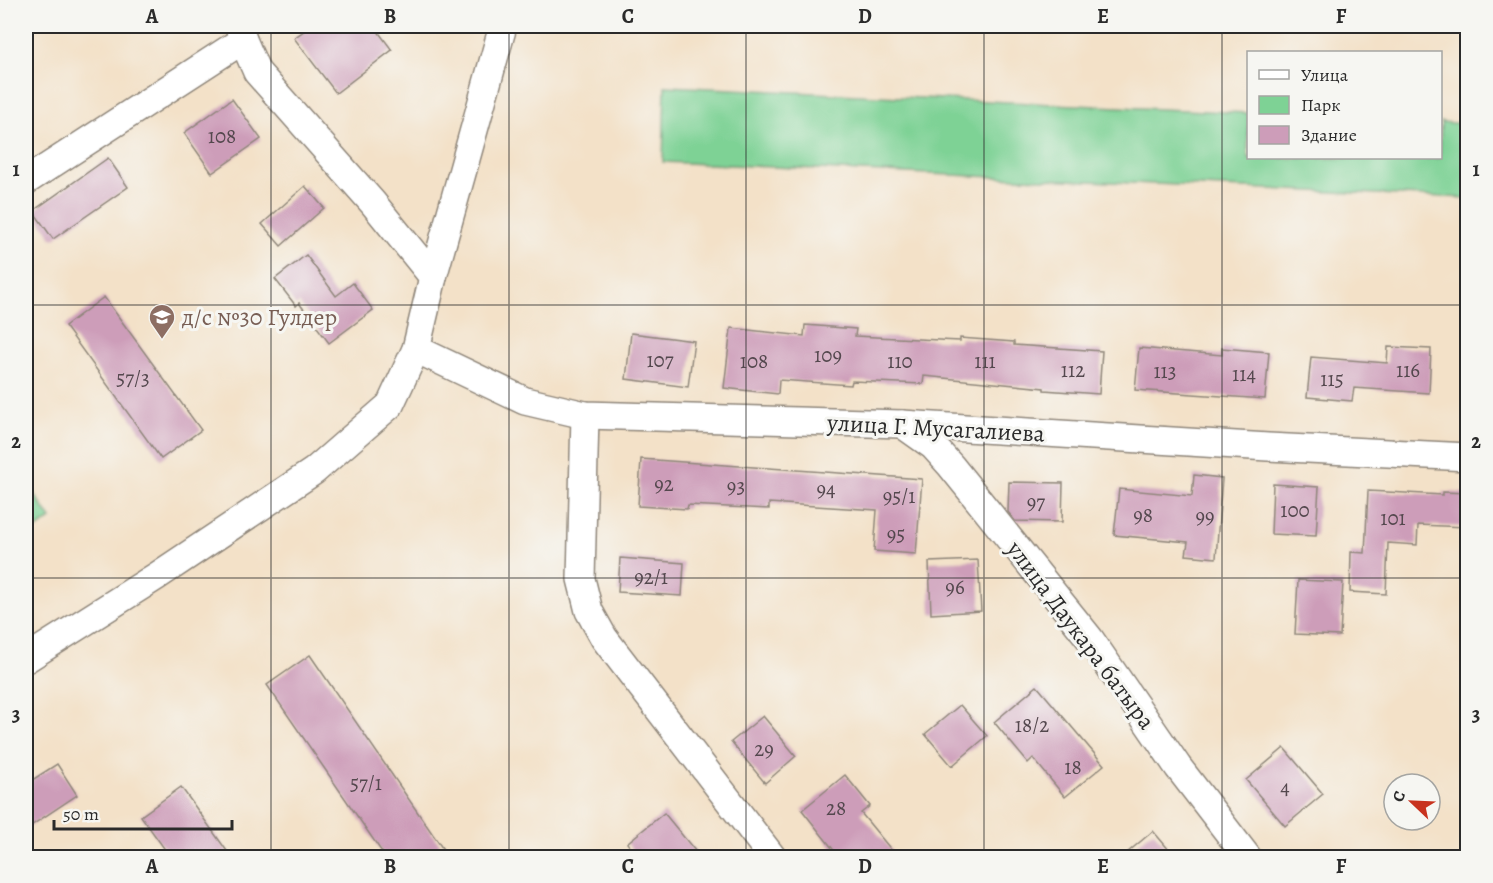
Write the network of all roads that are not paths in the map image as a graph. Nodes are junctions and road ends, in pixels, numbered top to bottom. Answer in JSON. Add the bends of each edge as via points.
{"nodes":[{"id":1,"x":503,"y":26,"type":"edge"},
{"id":2,"x":241,"y":33,"type":"edge"},
{"id":3,"x":26,"y":181,"type":"edge"},
{"id":4,"x":433,"y":277,"type":"junction"},
{"id":5,"x":416,"y":349,"type":"junction"},
{"id":6,"x":585,"y":415,"type":"junction"},
{"id":7,"x":902,"y":424,"type":"junction"},
{"id":8,"x":1467,"y":457,"type":"edge"},
{"id":9,"x":26,"y":659,"type":"edge"},
{"id":10,"x":773,"y":858,"type":"edge"},
{"id":11,"x":1248,"y":858,"type":"edge"}],
"edges":[{"from":1,"to":4,"type":"street"},
{"from":2,"to":3,"type":"street"},
{"from":2,"to":4,"type":"street","via":[[257,72],[374,203]]},
{"from":4,"to":5,"type":"street"},
{"from":5,"to":6,"type":"street","name":"улица Г. Мусагалиева","via":[[525,401]]},
{"from":5,"to":9,"type":"street","via":[[390,405],[314,471]]},
{"from":6,"to":7,"type":"street","name":"улица Г. Мусагалиева"},
{"from":6,"to":10,"type":"street","via":[[581,579],[589,611],[604,638]]},
{"from":7,"to":8,"type":"street","name":"улица Г. Мусагалиева"},
{"from":7,"to":11,"type":"street","name":"улица Даукара батыра","via":[[933,446],[951,466],[1090,639],[1178,767]]}]}
